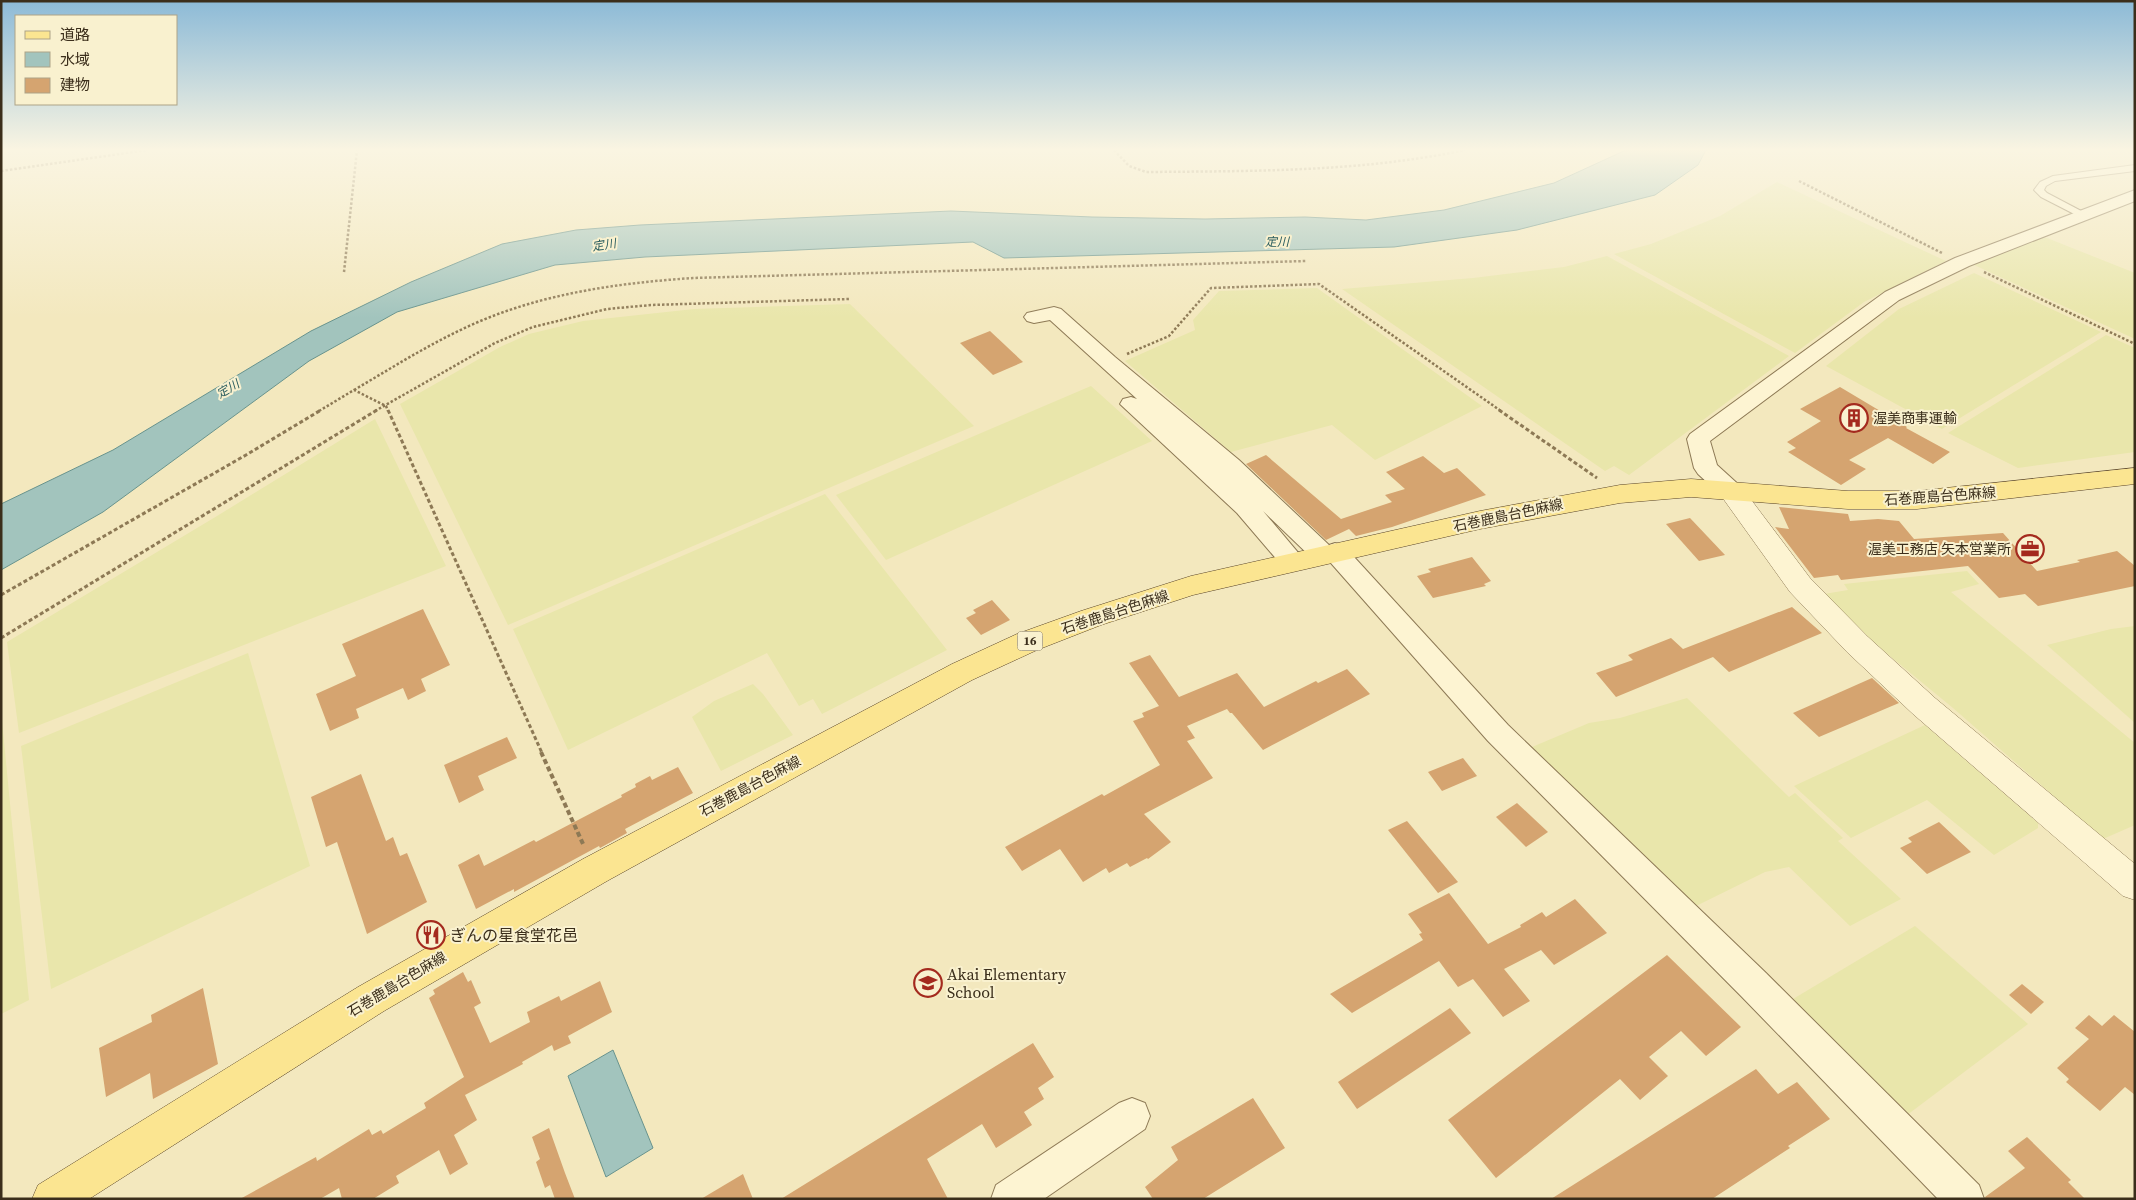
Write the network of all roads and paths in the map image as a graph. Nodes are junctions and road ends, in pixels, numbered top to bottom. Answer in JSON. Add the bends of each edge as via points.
{"nodes":[{"id":1,"x":351,"y":206,"type":"edge"},
{"id":2,"x":1849,"y":206,"type":"edge"},
{"id":3,"x":2065,"y":206,"type":"edge"},
{"id":4,"x":2106,"y":206,"type":"edge"},
{"id":5,"x":2082,"y":215,"type":"junction"},
{"id":6,"x":1306,"y":261,"type":"dead end"},
{"id":7,"x":1962,"y":262,"type":"junction"},
{"id":8,"x":344,"y":272,"type":"dead end"},
{"id":9,"x":849,"y":299,"type":"dead end"},
{"id":10,"x":2135,"y":344,"type":"edge"},
{"id":11,"x":1107,"y":362,"type":"junction"},
{"id":12,"x":354,"y":390,"type":"junction"},
{"id":13,"x":386,"y":406,"type":"junction"},
{"id":14,"x":2135,"y":476,"type":"edge"},
{"id":15,"x":1731,"y":491,"type":"junction"},
{"id":16,"x":1620,"y":494,"type":"junction"},
{"id":17,"x":1329,"y":554,"type":"junction"},
{"id":18,"x":1293,"y":562,"type":"junction"},
{"id":19,"x":1,"y":595,"type":"edge"},
{"id":20,"x":1,"y":638,"type":"edge"},
{"id":21,"x":595,"y":870,"type":"junction"},
{"id":22,"x":2135,"y":885,"type":"edge"},
{"id":23,"x":1132,"y":1116,"type":"dead end"},
{"id":24,"x":52,"y":1199,"type":"edge"},
{"id":25,"x":1010,"y":1199,"type":"edge"},
{"id":26,"x":1965,"y":1199,"type":"edge"}],
"edges":[{"from":1,"to":8,"type":"path"},
{"from":2,"to":7,"type":"path"},
{"from":3,"to":5,"type":"lane"},
{"from":4,"to":5,"type":"street"},
{"from":5,"to":7,"type":"street"},
{"from":6,"to":12,"type":"path","via":[[693,278],[591,287],[477,322]]},
{"from":7,"to":10,"type":"path"},
{"from":7,"to":15,"type":"street","via":[[1892,296],[1698,439],[1706,468]]},
{"from":9,"to":13,"type":"path","via":[[651,305],[573,316],[533,327],[495,343]]},
{"from":11,"to":16,"type":"path","via":[[1168,336],[1211,288],[1319,284]]},
{"from":11,"to":17,"type":"street"},
{"from":11,"to":18,"type":"street","via":[[1054,313],[1034,317],[1246,507]]},
{"from":12,"to":13,"type":"path"},
{"from":12,"to":19,"type":"path"},
{"from":13,"to":20,"type":"path"},
{"from":13,"to":21,"type":"path"},
{"from":14,"to":15,"type":"main road","name":"石巻鹿島台色麻線","number":"16","via":[[1917,500],[1848,500]]},
{"from":15,"to":16,"type":"main road","name":"石巻鹿島台色麻線","number":"16","via":[[1691,488]]},
{"from":15,"to":22,"type":"street","via":[[1800,585],[1857,644],[1924,706]]},
{"from":16,"to":17,"type":"main road","name":"石巻鹿島台色麻線","number":"16","via":[[1516,512]]},
{"from":17,"to":18,"type":"main road","name":"石巻鹿島台色麻線","number":"16"},
{"from":17,"to":26,"type":"street","via":[[1498,733]]},
{"from":18,"to":21,"type":"main road","name":"石巻鹿島台色麻線","number":"16","via":[[1191,586],[1027,642],[962,672]]},
{"from":21,"to":24,"type":"main road","name":"石巻鹿島台色麻線","number":"16","via":[[371,999]]},
{"from":23,"to":25,"type":"street"}]}
